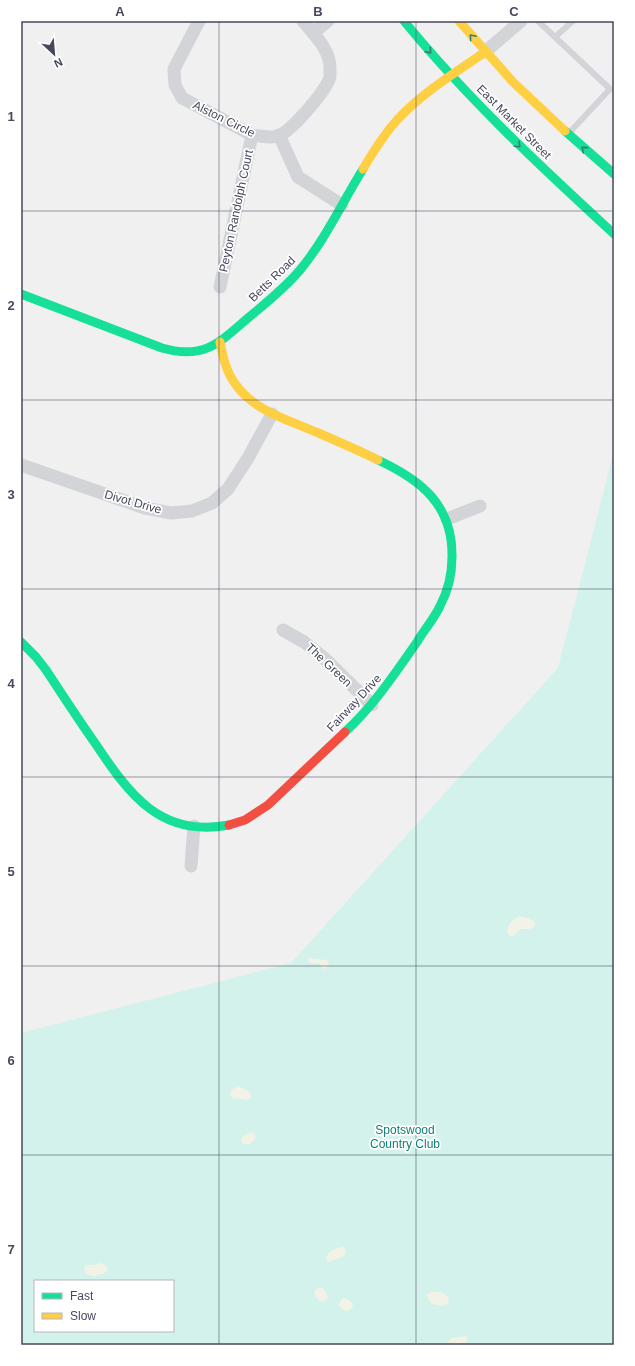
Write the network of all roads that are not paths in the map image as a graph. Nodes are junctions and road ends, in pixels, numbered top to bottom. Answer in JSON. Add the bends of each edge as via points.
{"nodes":[{"id":1,"x":199,"y":21,"type":"edge"},
{"id":2,"x":302,"y":21,"type":"edge"},
{"id":3,"x":328,"y":21,"type":"edge"},
{"id":4,"x":400,"y":21,"type":"edge"},
{"id":5,"x":404,"y":21,"type":"edge"},
{"id":6,"x":459,"y":21,"type":"edge"},
{"id":7,"x":521,"y":21,"type":"edge"},
{"id":8,"x":538,"y":21,"type":"edge"},
{"id":9,"x":572,"y":21,"type":"edge"},
{"id":10,"x":412,"y":31,"type":"junction"},
{"id":11,"x":313,"y":33,"type":"junction"},
{"id":12,"x":555,"y":37,"type":"junction"},
{"id":13,"x":485,"y":52,"type":"junction"},
{"id":14,"x":450,"y":76,"type":"junction"},
{"id":15,"x":568,"y":134,"type":"junction"},
{"id":16,"x":252,"y":135,"type":"junction"},
{"id":17,"x":279,"y":135,"type":"junction"},
{"id":18,"x":614,"y":174,"type":"edge"},
{"id":19,"x":342,"y":205,"type":"junction"},
{"id":20,"x":614,"y":234,"type":"edge"},
{"id":21,"x":220,"y":288,"type":"dead end"},
{"id":22,"x":21,"y":294,"type":"edge"},
{"id":23,"x":220,"y":342,"type":"junction"},
{"id":24,"x":272,"y":414,"type":"junction"},
{"id":25,"x":21,"y":465,"type":"edge"},
{"id":26,"x":480,"y":506,"type":"dead end"},
{"id":27,"x":447,"y":519,"type":"junction"},
{"id":28,"x":283,"y":630,"type":"dead end"},
{"id":29,"x":21,"y":642,"type":"edge"},
{"id":30,"x":372,"y":705,"type":"junction"},
{"id":31,"x":194,"y":826,"type":"junction"},
{"id":32,"x":191,"y":866,"type":"dead end"}],
"edges":[{"from":1,"to":16,"type":"street","name":"Alston Circle","via":[[174,69],[176,85],[182,98]]},
{"from":2,"to":11,"type":"street"},
{"from":3,"to":11,"type":"street"},
{"from":4,"to":10,"type":"main road"},
{"from":5,"to":10,"type":"main road","name":"East Market Street"},
{"from":13,"to":6,"type":"main road","one_way":true},
{"from":7,"to":13,"type":"street"},
{"from":8,"to":12,"type":"lane"},
{"from":9,"to":12,"type":"lane"},
{"from":10,"to":14,"type":"main road","name":"East Market Street","one_way":true},
{"from":11,"to":17,"type":"street","via":[[328,55],[330,78],[296,123]]},
{"from":12,"to":15,"type":"lane","via":[[610,89]]},
{"from":13,"to":14,"type":"main road","name":"Betts Road"},
{"from":13,"to":15,"type":"main road"},
{"from":14,"to":19,"type":"main road","name":"Betts Road","via":[[431,89],[389,130]]},
{"from":14,"to":20,"type":"main road","name":"East Market Street","one_way":true,"via":[[511,138]]},
{"from":18,"to":15,"type":"main road","one_way":true},
{"from":16,"to":17,"type":"street","name":"Alston Circle"},
{"from":16,"to":21,"type":"street","name":"Peyton Randolph Court"},
{"from":17,"to":19,"type":"street","via":[[298,177]]},
{"from":19,"to":23,"type":"main road","name":"Betts Road","via":[[307,262]]},
{"from":22,"to":23,"type":"main road","name":"Betts Road","via":[[175,352],[196,352]]},
{"from":23,"to":24,"type":"main road","name":"Fairway Drive","via":[[226,367],[233,381],[251,401]]},
{"from":24,"to":25,"type":"street","name":"Divot Drive","via":[[228,489],[212,503],[192,511],[171,512],[145,508]]},
{"from":24,"to":27,"type":"main road","name":"Fairway Drive","via":[[392,466],[432,497]]},
{"from":26,"to":27,"type":"street"},
{"from":27,"to":30,"type":"main road","name":"Fairway Drive","via":[[451,534],[452,568],[442,603]]},
{"from":28,"to":30,"type":"street","name":"The Green","via":[[323,657]]},
{"from":29,"to":31,"type":"main road","name":"Fairway Drive","via":[[46,670],[130,794],[164,818]]},
{"from":30,"to":31,"type":"main road","name":"Fairway Drive","via":[[258,813],[226,825]]},
{"from":31,"to":32,"type":"street"}]}
